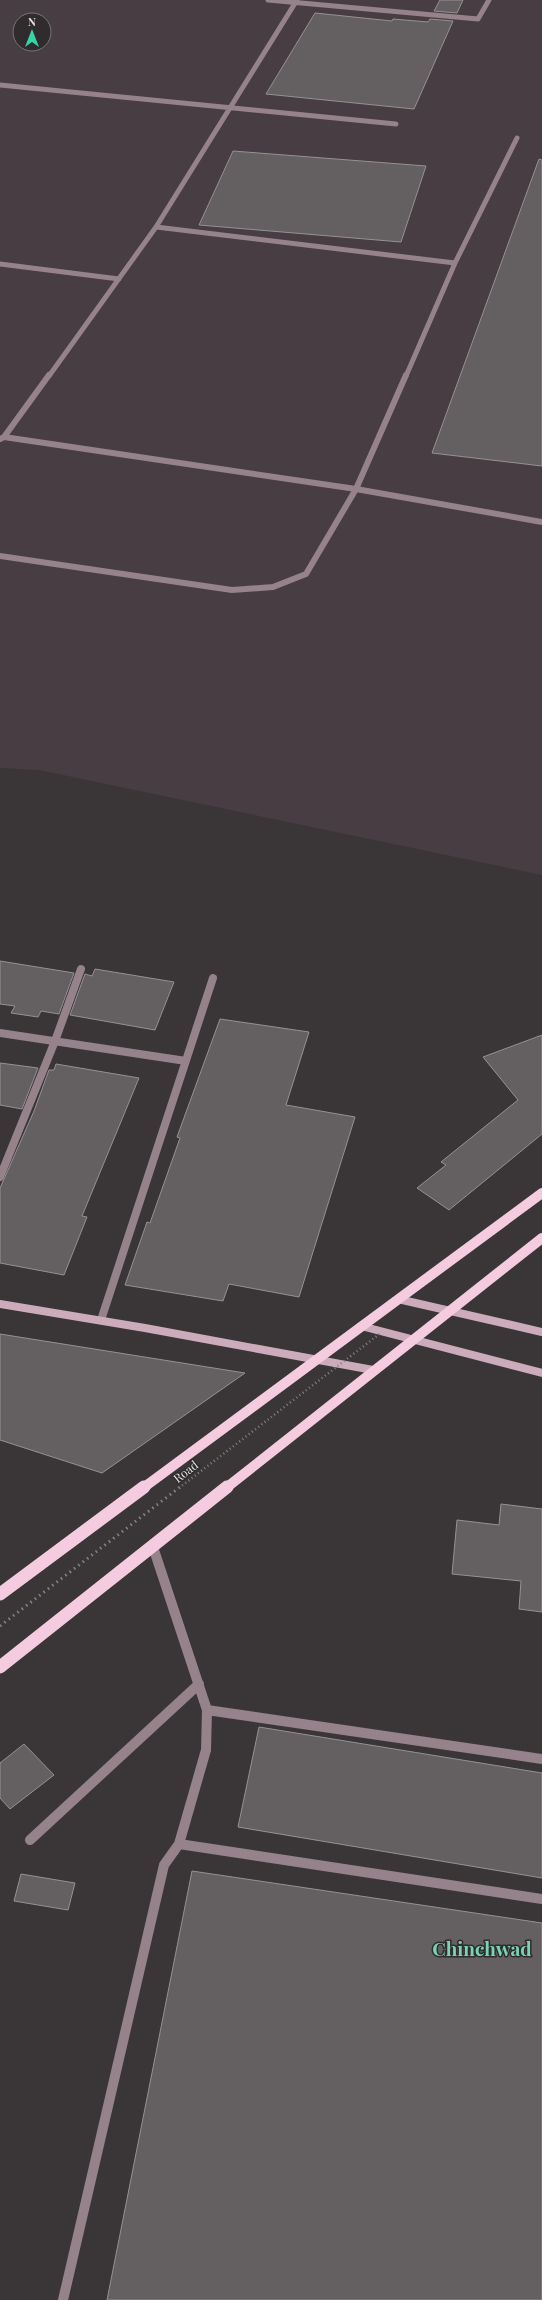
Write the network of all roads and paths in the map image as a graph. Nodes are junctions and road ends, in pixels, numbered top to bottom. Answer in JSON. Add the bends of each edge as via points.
{"nodes":[{"id":1,"x":268,"y":0,"type":"edge"},
{"id":2,"x":489,"y":0,"type":"edge"},
{"id":3,"x":296,"y":1,"type":"edge"},
{"id":4,"x":0,"y":85,"type":"edge"},
{"id":5,"x":230,"y":108,"type":"junction"},
{"id":6,"x":396,"y":124,"type":"dead end"},
{"id":7,"x":516,"y":138,"type":"dead end"},
{"id":8,"x":156,"y":227,"type":"junction"},
{"id":9,"x":455,"y":263,"type":"junction"},
{"id":10,"x":0,"y":264,"type":"edge"},
{"id":11,"x":119,"y":279,"type":"junction"},
{"id":12,"x":2,"y":438,"type":"edge"},
{"id":13,"x":356,"y":489,"type":"junction"},
{"id":14,"x":542,"y":522,"type":"edge"},
{"id":15,"x":0,"y":556,"type":"edge"},
{"id":16,"x":81,"y":969,"type":"dead end"},
{"id":17,"x":213,"y":978,"type":"dead end"},
{"id":18,"x":0,"y":1033,"type":"edge"},
{"id":19,"x":55,"y":1041,"type":"junction"},
{"id":20,"x":186,"y":1061,"type":"junction"},
{"id":21,"x":0,"y":1177,"type":"edge"},
{"id":22,"x":542,"y":1193,"type":"edge"},
{"id":23,"x":542,"y":1238,"type":"edge"},
{"id":24,"x":398,"y":1299,"type":"junction"},
{"id":25,"x":0,"y":1304,"type":"edge"},
{"id":26,"x":451,"y":1311,"type":"junction"},
{"id":27,"x":101,"y":1320,"type":"junction"},
{"id":28,"x":361,"y":1326,"type":"junction"},
{"id":29,"x":382,"y":1332,"type":"junction"},
{"id":30,"x":542,"y":1332,"type":"edge"},
{"id":31,"x":412,"y":1340,"type":"junction"},
{"id":32,"x":316,"y":1358,"type":"junction"},
{"id":33,"x":373,"y":1370,"type":"junction"},
{"id":34,"x":542,"y":1373,"type":"edge"},
{"id":35,"x":153,"y":1547,"type":"junction"},
{"id":36,"x":0,"y":1594,"type":"edge"},
{"id":37,"x":0,"y":1626,"type":"edge"},
{"id":38,"x":0,"y":1667,"type":"edge"},
{"id":39,"x":198,"y":1684,"type":"junction"},
{"id":40,"x":207,"y":1710,"type":"junction"},
{"id":41,"x":542,"y":1759,"type":"edge"},
{"id":42,"x":30,"y":1840,"type":"dead end"},
{"id":43,"x":180,"y":1844,"type":"junction"},
{"id":44,"x":542,"y":1899,"type":"edge"},
{"id":45,"x":63,"y":2300,"type":"edge"}],
"edges":[{"from":1,"to":3,"type":"street"},
{"from":2,"to":3,"type":"street","via":[[478,19]]},
{"from":3,"to":5,"type":"street"},
{"from":4,"to":5,"type":"street"},
{"from":5,"to":6,"type":"street"},
{"from":5,"to":8,"type":"street"},
{"from":7,"to":9,"type":"street"},
{"from":8,"to":9,"type":"street"},
{"from":8,"to":11,"type":"street"},
{"from":9,"to":13,"type":"street"},
{"from":10,"to":11,"type":"street"},
{"from":11,"to":12,"type":"street"},
{"from":12,"to":13,"type":"street"},
{"from":13,"to":14,"type":"street"},
{"from":13,"to":15,"type":"street","via":[[306,574],[273,587],[232,590]]},
{"from":16,"to":19,"type":"street"},
{"from":17,"to":20,"type":"street"},
{"from":18,"to":19,"type":"street"},
{"from":19,"to":20,"type":"street"},
{"from":19,"to":21,"type":"street"},
{"from":20,"to":27,"type":"street"},
{"from":22,"to":24,"type":"main road"},
{"from":23,"to":26,"type":"main road"},
{"from":24,"to":26,"type":"street"},
{"from":24,"to":28,"type":"main road"},
{"from":25,"to":27,"type":"street"},
{"from":26,"to":30,"type":"street"},
{"from":26,"to":31,"type":"main road"},
{"from":27,"to":32,"type":"street"},
{"from":28,"to":29,"type":"street"},
{"from":28,"to":32,"type":"main road"},
{"from":29,"to":31,"type":"street"},
{"from":29,"to":37,"type":"path","name":"Road","bridge":true},
{"from":31,"to":33,"type":"main road"},
{"from":31,"to":34,"type":"street"},
{"from":32,"to":33,"type":"street"},
{"from":32,"to":36,"type":"main road"},
{"from":33,"to":35,"type":"main road"},
{"from":35,"to":38,"type":"main road"},
{"from":35,"to":39,"type":"street"},
{"from":39,"to":40,"type":"street"},
{"from":39,"to":42,"type":"street"},
{"from":40,"to":41,"type":"street"},
{"from":40,"to":43,"type":"street","via":[[206,1750]]},
{"from":43,"to":44,"type":"street"},
{"from":43,"to":45,"type":"street","via":[[164,1865]]}]}
